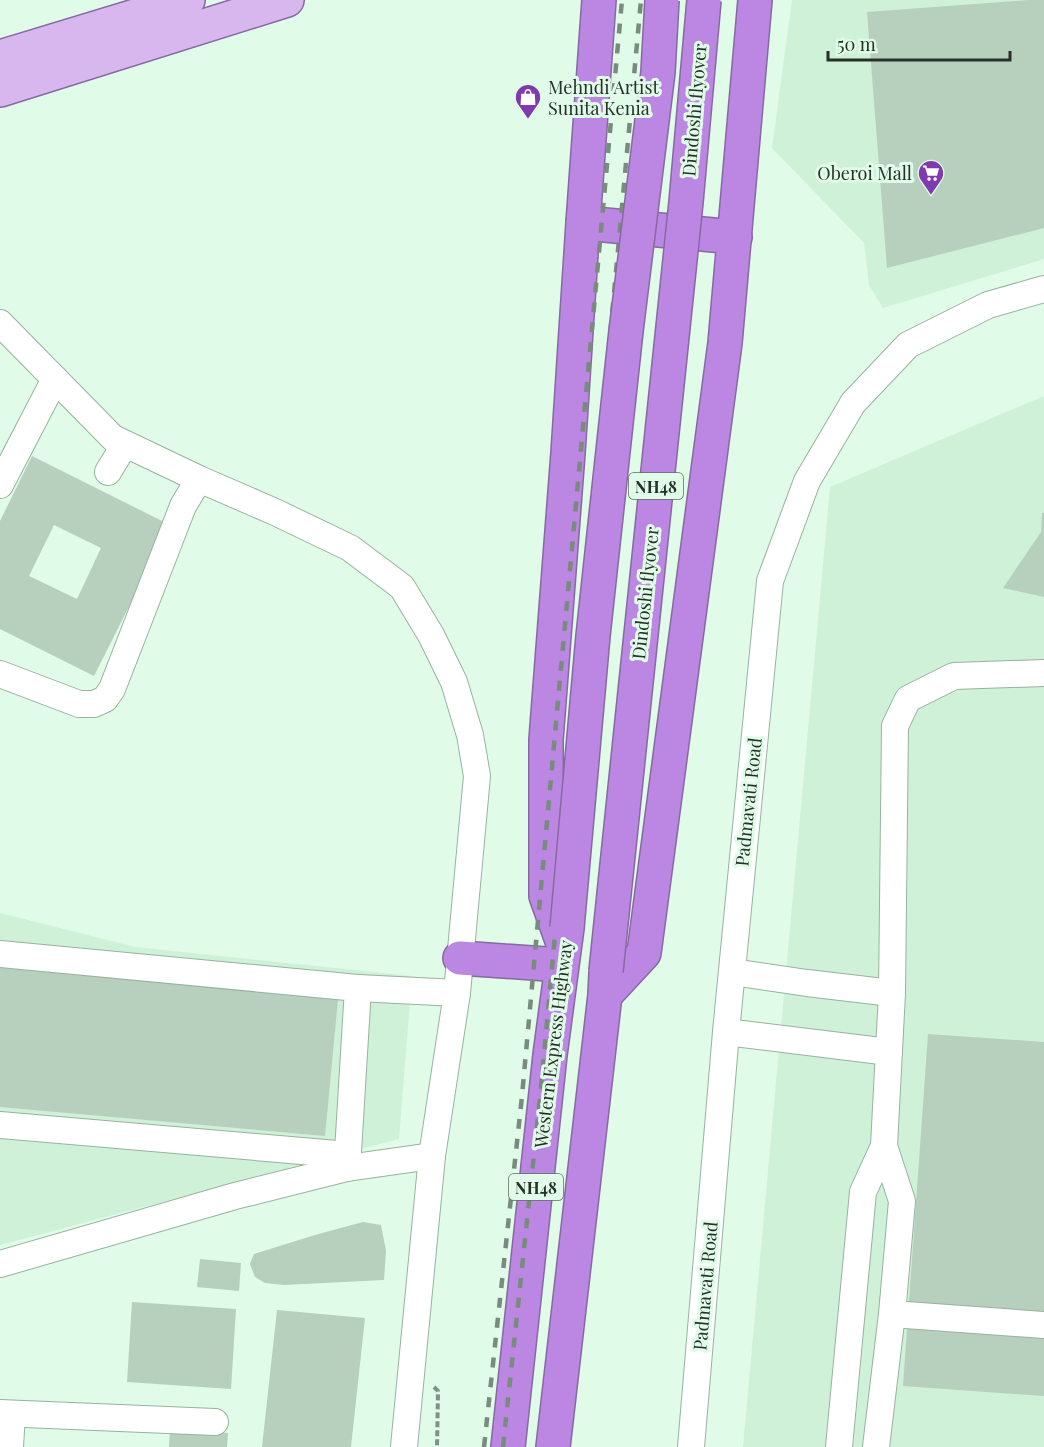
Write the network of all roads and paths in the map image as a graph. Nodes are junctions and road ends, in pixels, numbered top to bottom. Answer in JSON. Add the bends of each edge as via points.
{"nodes":[{"id":1,"x":188,"y":0,"type":"edge"},
{"id":2,"x":287,"y":0,"type":"edge"},
{"id":3,"x":599,"y":0,"type":"edge"},
{"id":4,"x":662,"y":0,"type":"edge"},
{"id":5,"x":704,"y":0,"type":"edge"},
{"id":6,"x":756,"y":0,"type":"edge"},
{"id":7,"x":0,"y":57,"type":"edge"},
{"id":8,"x":0,"y":90,"type":"edge"},
{"id":9,"x":582,"y":223,"type":"junction"},
{"id":10,"x":735,"y":237,"type":"junction"},
{"id":11,"x":1044,"y":289,"type":"edge"},
{"id":12,"x":0,"y":322,"type":"edge"},
{"id":13,"x":55,"y":379,"type":"junction"},
{"id":14,"x":125,"y":444,"type":"junction"},
{"id":15,"x":108,"y":472,"type":"dead end"},
{"id":16,"x":199,"y":479,"type":"junction"},
{"id":17,"x":0,"y":485,"type":"edge"},
{"id":18,"x":1044,"y":673,"type":"edge"},
{"id":19,"x":0,"y":674,"type":"edge"},
{"id":20,"x":564,"y":946,"type":"junction"},
{"id":21,"x":0,"y":954,"type":"edge"},
{"id":22,"x":460,"y":958,"type":"junction"},
{"id":23,"x":732,"y":972,"type":"junction"},
{"id":24,"x":605,"y":983,"type":"junction"},
{"id":25,"x":358,"y":988,"type":"junction"},
{"id":26,"x":457,"y":993,"type":"junction"},
{"id":27,"x":892,"y":993,"type":"junction"},
{"id":28,"x":726,"y":1032,"type":"junction"},
{"id":29,"x":889,"y":1052,"type":"junction"},
{"id":30,"x":0,"y":1125,"type":"edge"},
{"id":31,"x":884,"y":1146,"type":"junction"},
{"id":32,"x":432,"y":1156,"type":"junction"},
{"id":33,"x":348,"y":1162,"type":"junction"},
{"id":34,"x":0,"y":1264,"type":"edge"},
{"id":35,"x":892,"y":1314,"type":"junction"},
{"id":36,"x":1044,"y":1325,"type":"edge"},
{"id":37,"x":438,"y":1391,"type":"dead end"},
{"id":38,"x":6,"y":1413,"type":"edge"},
{"id":39,"x":215,"y":1422,"type":"dead end"},
{"id":40,"x":10,"y":1447,"type":"edge"},
{"id":41,"x":404,"y":1447,"type":"edge"},
{"id":42,"x":437,"y":1447,"type":"edge"},
{"id":43,"x":508,"y":1447,"type":"edge"},
{"id":44,"x":554,"y":1447,"type":"edge"},
{"id":45,"x":691,"y":1447,"type":"edge"},
{"id":46,"x":839,"y":1447,"type":"edge"},
{"id":47,"x":876,"y":1447,"type":"edge"}],
"edges":[{"from":1,"to":7,"type":"main road"},
{"from":2,"to":8,"type":"main road"},
{"from":3,"to":9,"type":"highway"},
{"from":4,"to":20,"type":"highway","number":"NH48","bridge":true,"via":[[658,72],[593,636]]},
{"from":5,"to":24,"type":"highway","name":"Dindoshi flyover","number":"NH48","bridge":true},
{"from":6,"to":10,"type":"highway"},
{"from":9,"to":10,"type":"highway"},
{"from":9,"to":20,"type":"highway","via":[[546,740],[546,896]]},
{"from":10,"to":24,"type":"highway","via":[[725,343],[644,953]]},
{"from":11,"to":23,"type":"street","name":"Padmavati Road","via":[[988,305],[908,345],[853,403],[807,481],[770,581]]},
{"from":12,"to":13,"type":"street"},
{"from":13,"to":14,"type":"street","via":[[113,438]]},
{"from":13,"to":17,"type":"street"},
{"from":14,"to":15,"type":"street"},
{"from":14,"to":16,"type":"street"},
{"from":16,"to":19,"type":"street","via":[[183,506],[105,699],[79,704]]},
{"from":16,"to":22,"type":"street","via":[[350,548],[402,587],[431,635],[454,682],[477,776]]},
{"from":18,"to":27,"type":"street","via":[[954,676],[908,699],[895,726]]},
{"from":20,"to":22,"type":"highway"},
{"from":20,"to":43,"type":"highway","name":"Western Express Highway","number":"NH48"},
{"from":21,"to":25,"type":"street"},
{"from":22,"to":26,"type":"street"},
{"from":23,"to":27,"type":"street"},
{"from":23,"to":28,"type":"street","name":"Padmavati Road"},
{"from":24,"to":44,"type":"highway","number":"NH48"},
{"from":25,"to":26,"type":"street"},
{"from":25,"to":33,"type":"street"},
{"from":26,"to":32,"type":"street"},
{"from":27,"to":29,"type":"street"},
{"from":28,"to":29,"type":"street"},
{"from":28,"to":45,"type":"street","name":"Padmavati Road"},
{"from":29,"to":31,"type":"street"},
{"from":30,"to":33,"type":"street"},
{"from":31,"to":35,"type":"street","via":[[902,1201]]},
{"from":31,"to":46,"type":"street","via":[[863,1192]]},
{"from":32,"to":33,"type":"street"},
{"from":32,"to":41,"type":"street"},
{"from":33,"to":34,"type":"street"},
{"from":35,"to":36,"type":"street"},
{"from":35,"to":47,"type":"street"},
{"from":37,"to":42,"type":"path"},
{"from":38,"to":39,"type":"street"},
{"from":38,"to":40,"type":"street"}]}
